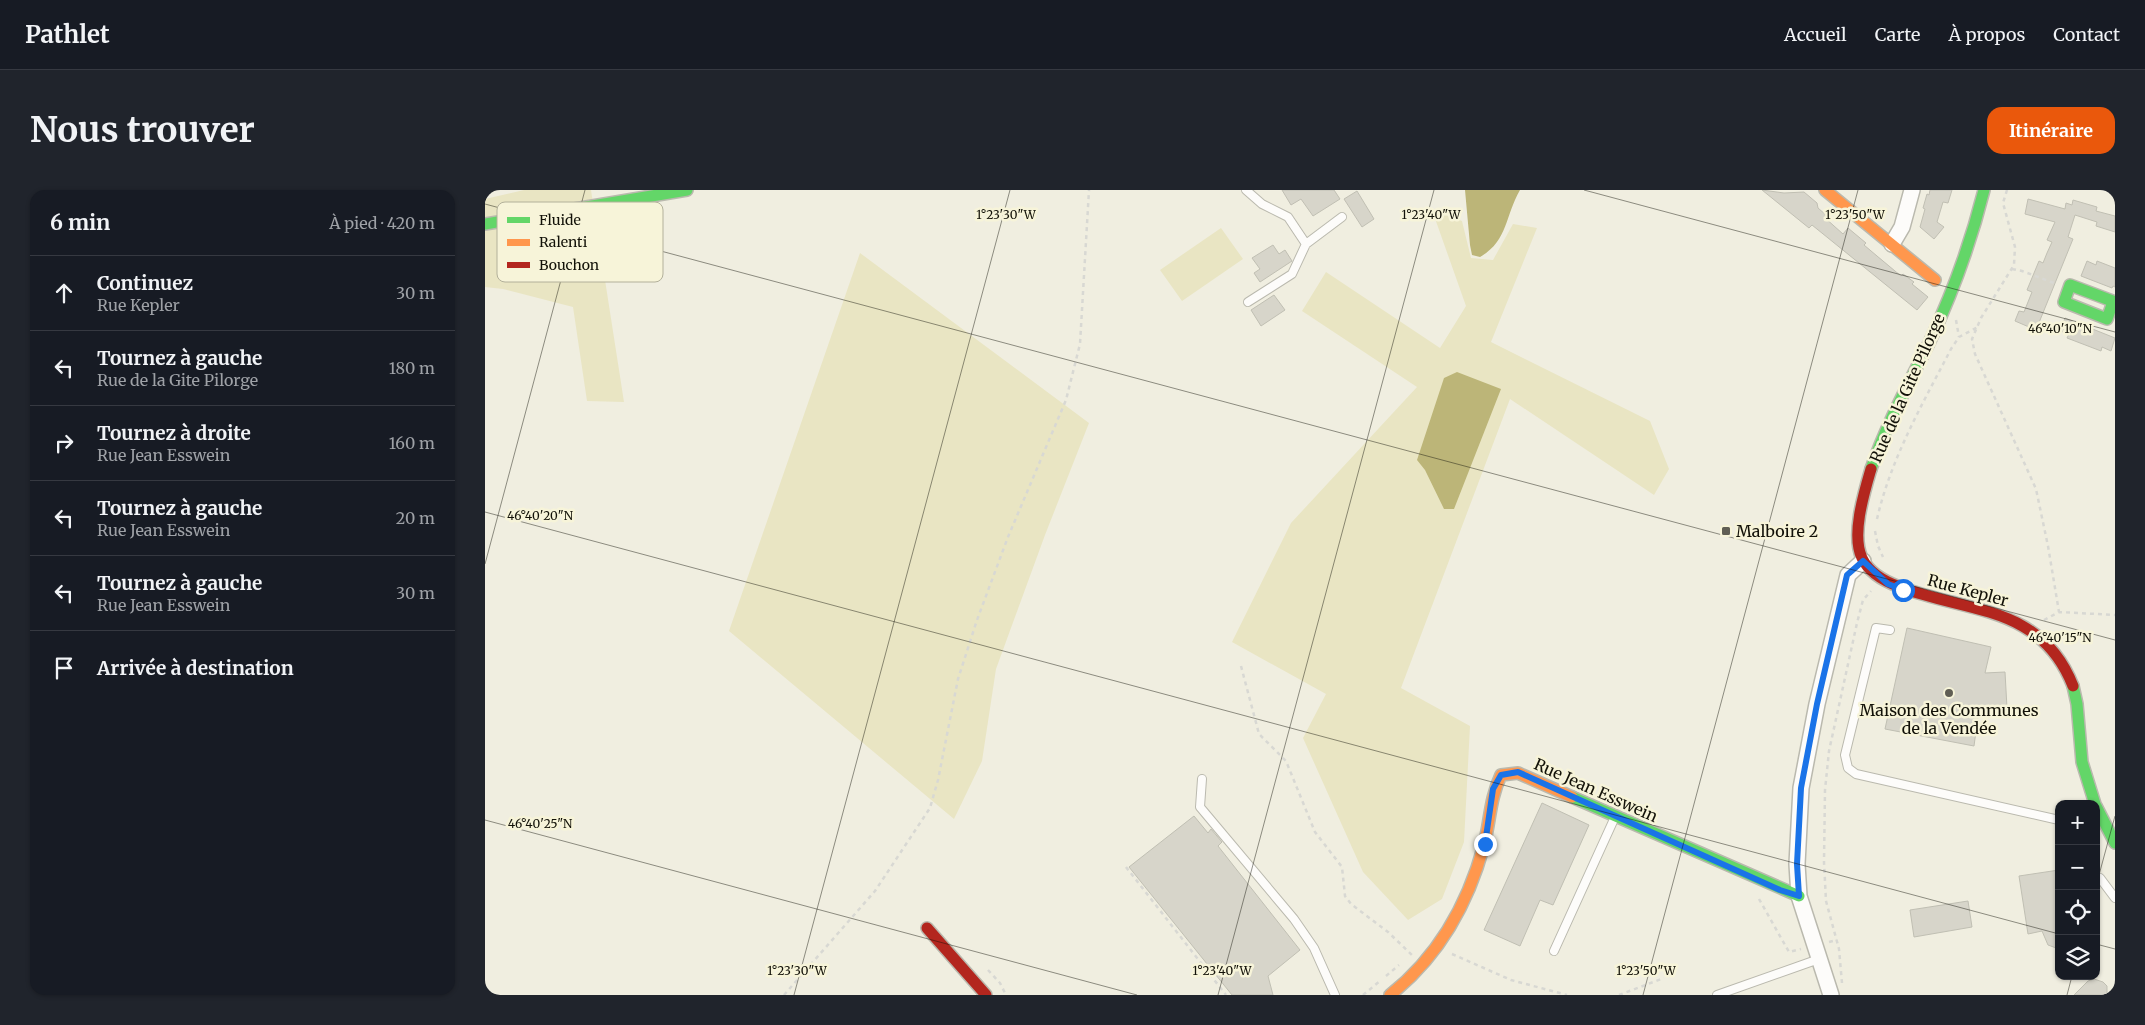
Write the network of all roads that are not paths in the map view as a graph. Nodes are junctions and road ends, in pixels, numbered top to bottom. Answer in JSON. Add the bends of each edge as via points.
{"nodes":[{"id":1,"x":687,"y":190,"type":"edge"},
{"id":2,"x":1246,"y":190,"type":"edge"},
{"id":3,"x":1825,"y":190,"type":"edge"},
{"id":4,"x":1912,"y":190,"type":"edge"},
{"id":5,"x":1984,"y":190,"type":"edge"},
{"id":6,"x":616,"y":202,"type":"edge"},
{"id":7,"x":1341,"y":217,"type":"dead end"},
{"id":8,"x":1306,"y":244,"type":"junction"},
{"id":9,"x":1892,"y":244,"type":"junction"},
{"id":10,"x":1935,"y":280,"type":"dead end"},
{"id":11,"x":1248,"y":302,"type":"dead end"},
{"id":12,"x":2114,"y":302,"type":"edge"},
{"id":13,"x":1863,"y":561,"type":"junction"},
{"id":14,"x":1890,"y":630,"type":"dead end"},
{"id":15,"x":1202,"y":780,"type":"dead end"},
{"id":16,"x":2093,"y":800,"type":"edge"},
{"id":17,"x":2100,"y":816,"type":"edge"},
{"id":18,"x":1615,"y":817,"type":"junction"},
{"id":19,"x":2055,"y":819,"type":"edge"},
{"id":20,"x":2115,"y":843,"type":"edge"},
{"id":21,"x":2100,"y":878,"type":"dead end"},
{"id":22,"x":1799,"y":896,"type":"junction"},
{"id":23,"x":2115,"y":898,"type":"edge"},
{"id":24,"x":927,"y":928,"type":"dead end"},
{"id":25,"x":1554,"y":951,"type":"dead end"},
{"id":26,"x":1819,"y":959,"type":"junction"},
{"id":27,"x":986,"y":995,"type":"edge"},
{"id":28,"x":1335,"y":995,"type":"edge"},
{"id":29,"x":1389,"y":995,"type":"edge"},
{"id":30,"x":1717,"y":995,"type":"edge"},
{"id":31,"x":1831,"y":995,"type":"edge"}],
"edges":[{"from":1,"to":6,"type":"street"},
{"from":2,"to":8,"type":"lane","via":[[1261,204],[1288,217]]},
{"from":3,"to":9,"type":"street"},
{"from":4,"to":9,"type":"street","via":[[1902,227]]},
{"from":5,"to":13,"type":"street","name":"Rue de la Gite Pilorge","via":[[1966,248],[1931,337],[1874,458],[1857,533]]},
{"from":7,"to":8,"type":"lane"},
{"from":8,"to":11,"type":"lane","via":[[1292,274]]},
{"from":9,"to":10,"type":"street"},
{"from":12,"to":12,"type":"street","via":[[2107,319],[2064,302],[2070,285]]},
{"from":13,"to":16,"type":"street","name":"Rue Kepler","via":[[1888,584],[2003,615],[2024,626],[2047,645],[2071,680],[2076,698],[2080,748]]},
{"from":13,"to":22,"type":"street","via":[[1847,575],[1817,704],[1801,788],[1797,864]]},
{"from":14,"to":19,"type":"lane","via":[[1875,628],[1845,755],[1848,768],[1856,774]]},
{"from":15,"to":28,"type":"lane","via":[[1200,807],[1294,920],[1314,948]]},
{"from":17,"to":20,"type":"street","name":"Rue Kepler"},
{"from":18,"to":22,"type":"street","name":"Rue Jean Esswein"},
{"from":18,"to":25,"type":"lane"},
{"from":18,"to":29,"type":"street","name":"Rue Jean Esswein","via":[[1518,772],[1501,775],[1493,789],[1485,844],[1471,885],[1453,922],[1406,987]]},
{"from":21,"to":23,"type":"lane"},
{"from":22,"to":26,"type":"street"},
{"from":24,"to":27,"type":"street"},
{"from":26,"to":30,"type":"lane"},
{"from":26,"to":31,"type":"street"}]}
